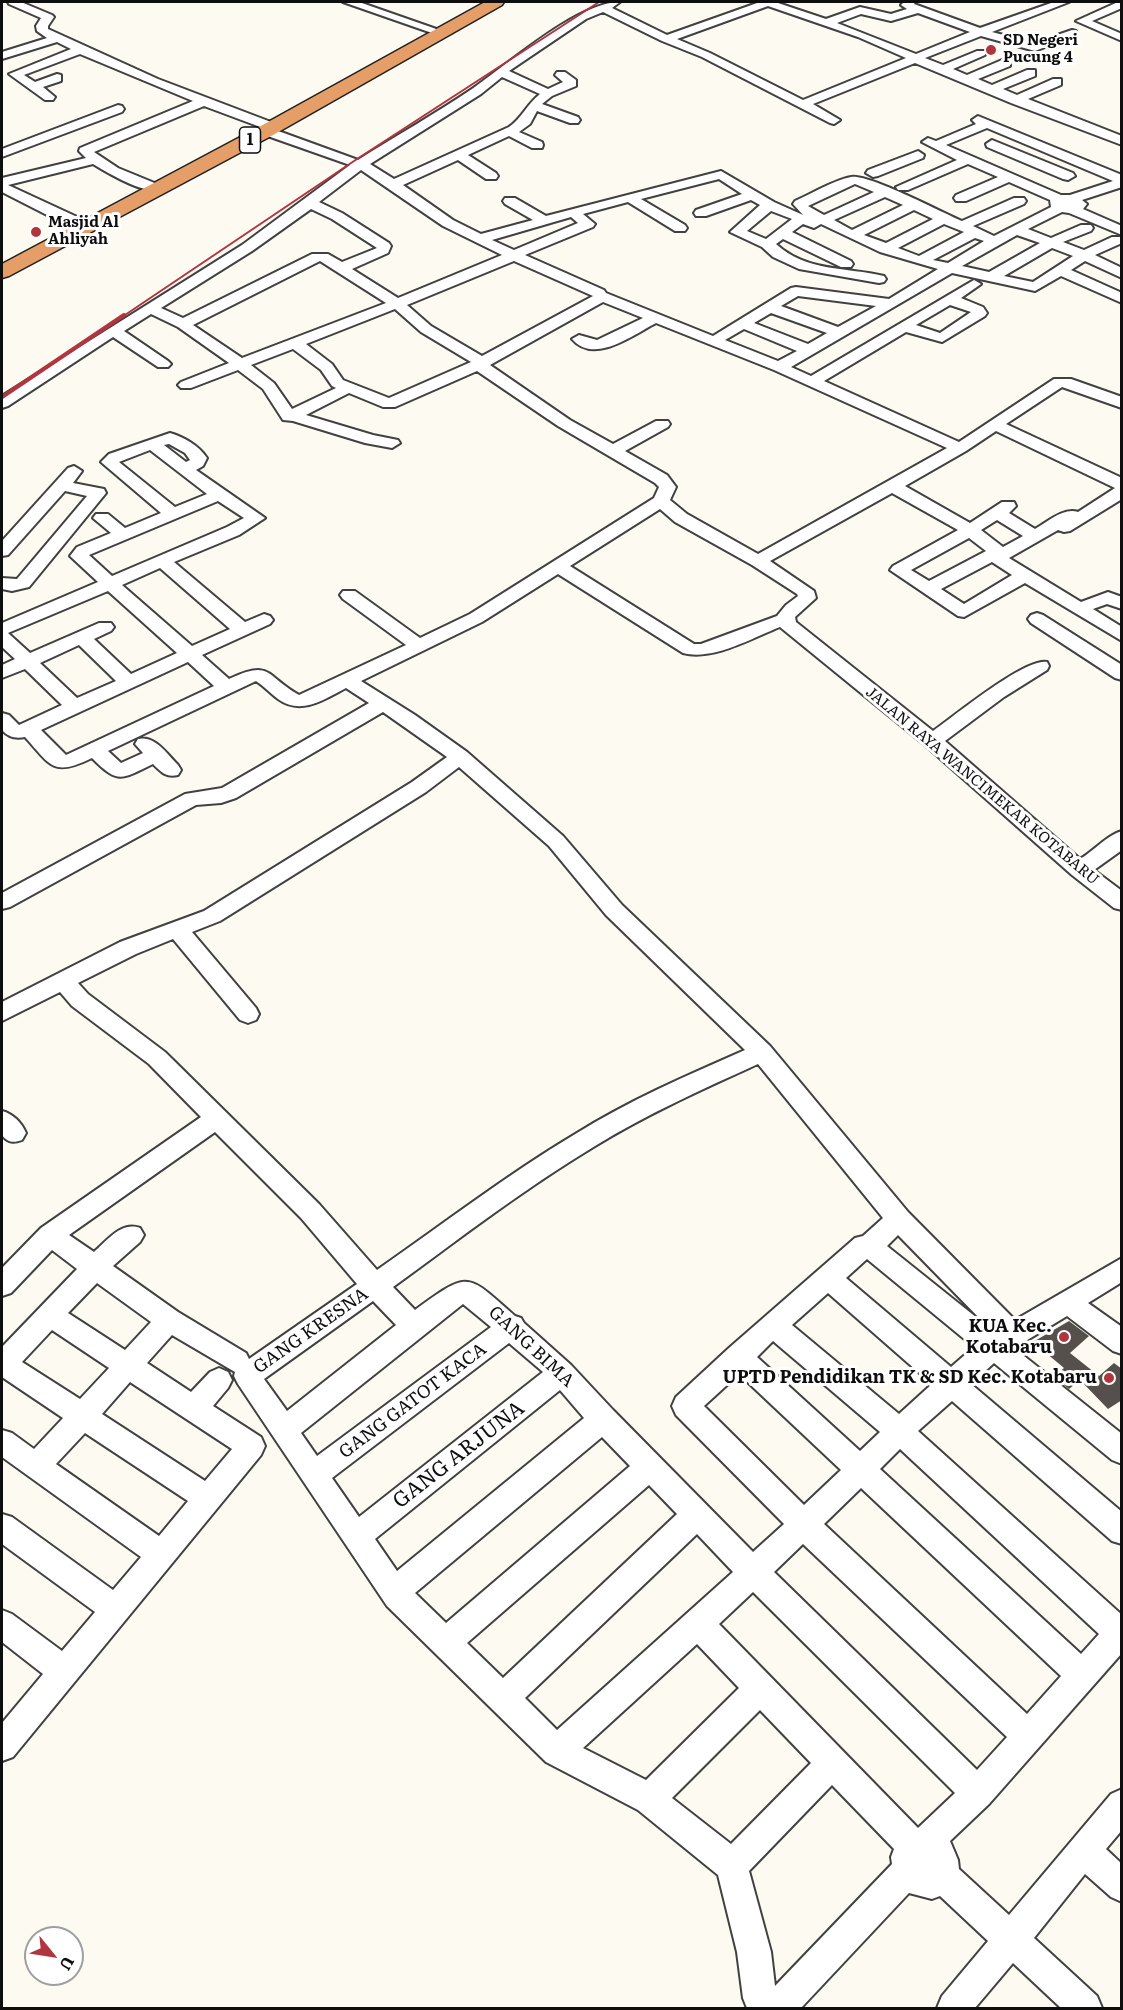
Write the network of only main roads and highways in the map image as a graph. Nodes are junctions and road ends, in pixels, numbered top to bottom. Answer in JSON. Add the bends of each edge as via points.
{"nodes":[{"id":1,"x":489,"y":2,"type":"edge"},
{"id":2,"x":496,"y":2,"type":"edge"},
{"id":3,"x":267,"y":128,"type":"junction"},
{"id":4,"x":2,"y":263,"type":"edge"},
{"id":5,"x":2,"y":272,"type":"edge"}],
"edges":[{"from":1,"to":3,"type":"highway","number":"1"},
{"from":2,"to":3,"type":"highway","number":"1"},
{"from":3,"to":4,"type":"highway","number":"1"},
{"from":3,"to":5,"type":"highway","number":"1"}]}
